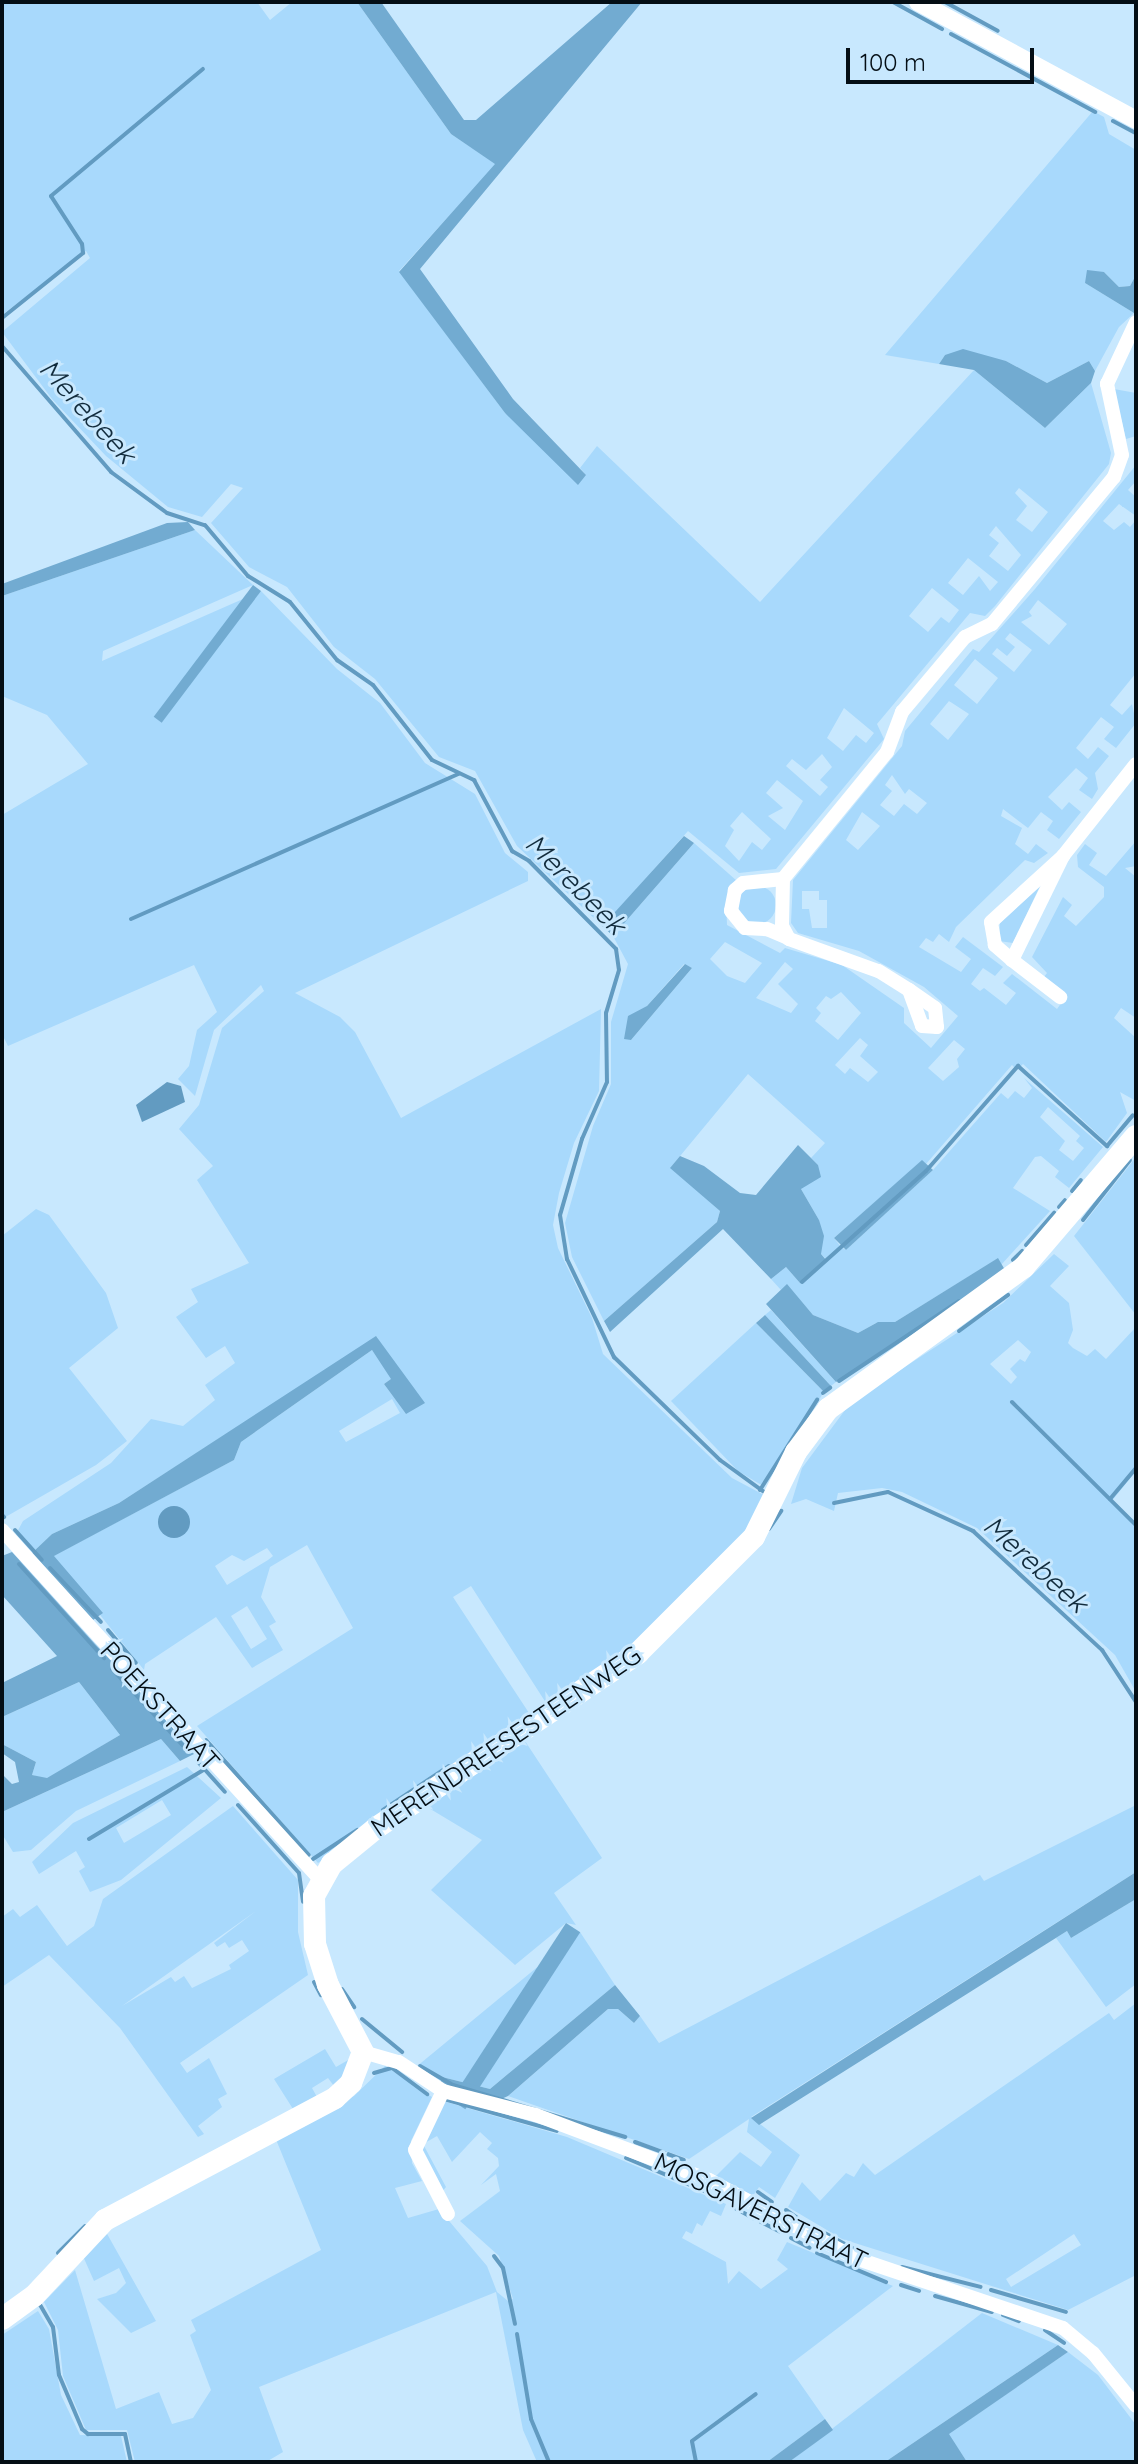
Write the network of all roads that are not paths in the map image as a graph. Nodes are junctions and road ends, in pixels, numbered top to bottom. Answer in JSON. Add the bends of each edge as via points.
{"nodes":[{"id":1,"x":918,"y":2,"type":"edge"},
{"id":2,"x":1136,"y":120,"type":"edge"},
{"id":3,"x":1136,"y":322,"type":"edge"},
{"id":4,"x":1136,"y":764,"type":"edge"},
{"id":5,"x":1063,"y":856,"type":"junction"},
{"id":6,"x":783,"y":879,"type":"junction"},
{"id":7,"x":789,"y":939,"type":"junction"},
{"id":8,"x":1012,"y":960,"type":"junction"},
{"id":9,"x":909,"y":990,"type":"dead end"},
{"id":10,"x":1060,"y":997,"type":"dead end"},
{"id":11,"x":1136,"y":1136,"type":"edge"},
{"id":12,"x":2,"y":1530,"type":"edge"},
{"id":13,"x":320,"y":1879,"type":"junction"},
{"id":14,"x":363,"y":2052,"type":"junction"},
{"id":15,"x":443,"y":2091,"type":"junction"},
{"id":16,"x":448,"y":2214,"type":"dead end"},
{"id":17,"x":2,"y":2319,"type":"edge"},
{"id":18,"x":1136,"y":2406,"type":"edge"}],
"edges":[{"from":1,"to":2,"type":"street"},
{"from":3,"to":6,"type":"street","via":[[1107,384],[1122,455],[1114,477],[992,624],[965,637],[902,712],[887,752]]},
{"from":4,"to":5,"type":"street"},
{"from":5,"to":8,"type":"street"},
{"from":5,"to":8,"type":"street","via":[[991,922],[995,945]]},
{"from":6,"to":7,"type":"street","via":[[782,926]]},
{"from":6,"to":7,"type":"street","via":[[743,883],[735,890],[731,911],[745,928],[767,929]]},
{"from":7,"to":9,"type":"street","via":[[878,971]]},
{"from":8,"to":10,"type":"street"},
{"from":11,"to":13,"type":"main road","name":"MERENDREESESTEENWEG","via":[[1024,1267],[828,1409],[796,1452],[754,1537],[638,1653],[376,1828]]},
{"from":12,"to":13,"type":"street","name":"POEKSTRAAT"},
{"from":13,"to":14,"type":"main road","via":[[314,1919],[321,1968]]},
{"from":14,"to":15,"type":"street","name":"MOSGAVERSTRAAT","via":[[399,2062]]},
{"from":14,"to":17,"type":"main road","via":[[351,2083],[335,2098],[105,2220],[34,2296]]},
{"from":15,"to":16,"type":"street","via":[[415,2150]]},
{"from":15,"to":18,"type":"street","name":"MOSGAVERSTRAAT","via":[[536,2115],[621,2146],[709,2180],[855,2258],[989,2300],[1071,2333]]}]}
